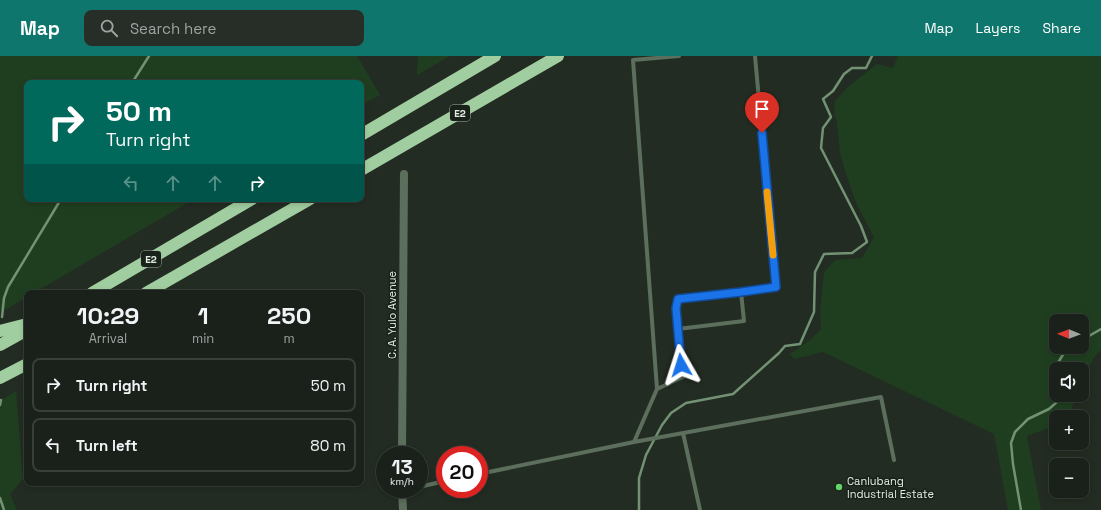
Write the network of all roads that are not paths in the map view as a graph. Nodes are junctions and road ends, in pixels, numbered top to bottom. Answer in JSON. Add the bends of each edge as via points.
{"nodes":[{"id":1,"x":496,"y":56,"type":"edge"},
{"id":2,"x":558,"y":56,"type":"edge"},
{"id":3,"x":679,"y":56,"type":"edge"},
{"id":4,"x":755,"y":56,"type":"edge"},
{"id":5,"x":364,"y":133,"type":"edge"},
{"id":6,"x":364,"y":168,"type":"edge"},
{"id":7,"x":404,"y":174,"type":"dead end"},
{"id":8,"x":247,"y":202,"type":"edge"},
{"id":9,"x":305,"y":202,"type":"edge"},
{"id":10,"x":97,"y":290,"type":"edge"},
{"id":11,"x":151,"y":290,"type":"edge"},
{"id":12,"x":741,"y":292,"type":"junction"},
{"id":13,"x":24,"y":325,"type":"edge"},
{"id":14,"x":678,"y":329,"type":"junction"},
{"id":15,"x":0,"y":331,"type":"edge"},
{"id":16,"x":24,"y":332,"type":"edge"},
{"id":17,"x":0,"y":345,"type":"edge"},
{"id":18,"x":24,"y":366,"type":"edge"},
{"id":19,"x":0,"y":378,"type":"edge"},
{"id":20,"x":657,"y":389,"type":"junction"},
{"id":21,"x":683,"y":434,"type":"junction"},
{"id":22,"x":634,"y":442,"type":"junction"},
{"id":23,"x":402,"y":446,"type":"edge"},
{"id":24,"x":894,"y":460,"type":"dead end"},
{"id":25,"x":488,"y":472,"type":"edge"},
{"id":26,"x":404,"y":498,"type":"edge"},
{"id":27,"x":403,"y":510,"type":"edge"},
{"id":28,"x":700,"y":510,"type":"edge"}],
"edges":[{"from":1,"to":5,"type":"highway"},
{"from":2,"to":6,"type":"highway","number":"E2"},
{"from":3,"to":20,"type":"lane","via":[[633,60]]},
{"from":4,"to":12,"type":"lane","via":[[776,287]]},
{"from":7,"to":23,"type":"street","name":"C. A. Yulo Avenue"},
{"from":8,"to":10,"type":"highway","number":"E2"},
{"from":9,"to":11,"type":"highway","number":"E2"},
{"from":12,"to":14,"type":"lane","via":[[678,299]]},
{"from":12,"to":14,"type":"lane","via":[[744,321]]},
{"from":13,"to":15,"type":"highway"},
{"from":14,"to":20,"type":"lane","via":[[683,377]]},
{"from":16,"to":17,"type":"highway"},
{"from":18,"to":19,"type":"highway"},
{"from":20,"to":22,"type":"lane"},
{"from":21,"to":22,"type":"lane"},
{"from":21,"to":24,"type":"lane","via":[[881,397]]},
{"from":21,"to":28,"type":"lane"},
{"from":22,"to":25,"type":"lane"},
{"from":26,"to":27,"type":"street"}]}
